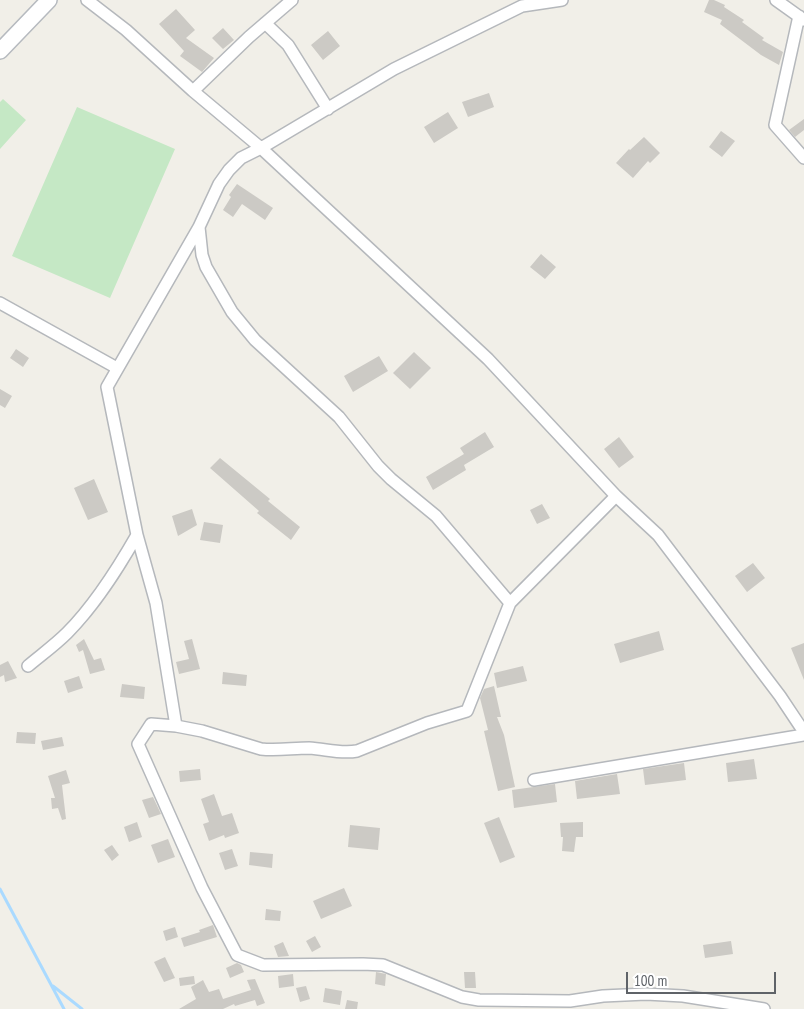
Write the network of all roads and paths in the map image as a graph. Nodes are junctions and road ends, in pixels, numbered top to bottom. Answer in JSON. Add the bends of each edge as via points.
{"nodes":[{"id":1,"x":49,"y":0,"type":"edge"},
{"id":2,"x":87,"y":0,"type":"edge"},
{"id":3,"x":292,"y":0,"type":"edge"},
{"id":4,"x":562,"y":0,"type":"edge"},
{"id":5,"x":776,"y":0,"type":"edge"},
{"id":6,"x":802,"y":18,"type":"edge"},
{"id":7,"x":265,"y":23,"type":"junction"},
{"id":8,"x":0,"y":51,"type":"edge"},
{"id":9,"x":193,"y":91,"type":"junction"},
{"id":10,"x":328,"y":109,"type":"junction"},
{"id":11,"x":261,"y":148,"type":"junction"},
{"id":12,"x":804,"y":158,"type":"edge"},
{"id":13,"x":199,"y":228,"type":"junction"},
{"id":14,"x":0,"y":303,"type":"edge"},
{"id":15,"x":117,"y":368,"type":"junction"},
{"id":16,"x":616,"y":496,"type":"junction"},
{"id":17,"x":137,"y":535,"type":"junction"},
{"id":18,"x":510,"y":603,"type":"junction"},
{"id":19,"x":28,"y":666,"type":"dead end"},
{"id":20,"x":176,"y":726,"type":"junction"},
{"id":21,"x":804,"y":734,"type":"edge"},
{"id":22,"x":534,"y":780,"type":"dead end"},
{"id":23,"x":764,"y":1009,"type":"edge"}],
"edges":[{"from":1,"to":8,"type":"street"},
{"from":2,"to":9,"type":"street","via":[[126,30]]},
{"from":3,"to":7,"type":"street"},
{"from":4,"to":10,"type":"street","via":[[522,6],[394,69]]},
{"from":5,"to":6,"type":"street"},
{"from":6,"to":12,"type":"street","via":[[775,125]]},
{"from":7,"to":9,"type":"street"},
{"from":7,"to":10,"type":"street","via":[[288,45]]},
{"from":9,"to":11,"type":"street"},
{"from":10,"to":11,"type":"street"},
{"from":11,"to":13,"type":"street","via":[[241,158],[229,170]]},
{"from":11,"to":16,"type":"street","via":[[488,359]]},
{"from":13,"to":15,"type":"street"},
{"from":13,"to":18,"type":"street","via":[[206,267],[232,312],[255,340],[339,417],[391,479],[436,516]]},
{"from":14,"to":15,"type":"street"},
{"from":15,"to":17,"type":"street","via":[[106,387]]},
{"from":16,"to":18,"type":"street"},
{"from":16,"to":21,"type":"street","via":[[658,535],[780,696]]},
{"from":17,"to":19,"type":"street","via":[[92,603],[67,633]]},
{"from":17,"to":20,"type":"street","via":[[156,603]]},
{"from":18,"to":20,"type":"street","via":[[467,711],[345,753],[310,748],[261,749]]},
{"from":20,"to":23,"type":"street","via":[[151,724],[138,744],[210,904],[237,954],[263,965],[383,965],[462,997],[480,1000],[570,1000],[646,994],[683,996]]},
{"from":21,"to":22,"type":"street"}]}
